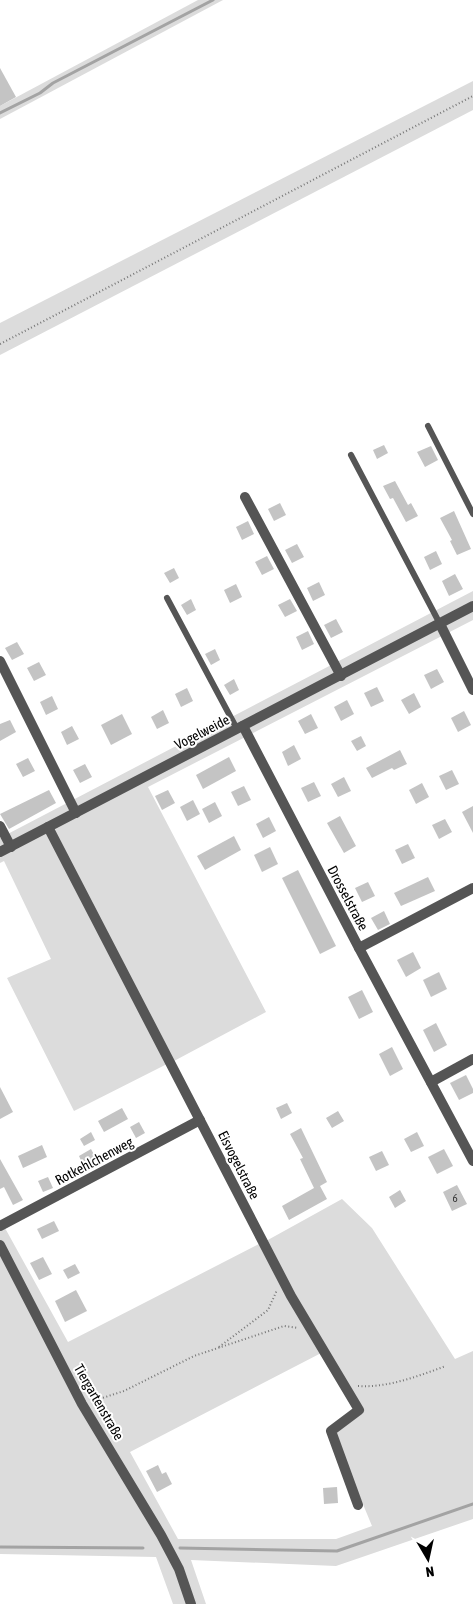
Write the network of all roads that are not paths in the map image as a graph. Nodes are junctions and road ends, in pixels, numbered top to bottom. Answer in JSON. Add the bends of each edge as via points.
{"nodes":[{"id":1,"x":428,"y":426,"type":"dead end"},
{"id":2,"x":351,"y":456,"type":"dead end"},
{"id":3,"x":246,"y":497,"type":"dead end"},
{"id":4,"x":473,"y":514,"type":"edge"},
{"id":5,"x":167,"y":598,"type":"dead end"},
{"id":6,"x":473,"y":606,"type":"edge"},
{"id":7,"x":440,"y":624,"type":"junction"},
{"id":8,"x":0,"y":661,"type":"edge"},
{"id":9,"x":341,"y":676,"type":"junction"},
{"id":10,"x":473,"y":690,"type":"edge"},
{"id":11,"x":240,"y":728,"type":"junction"},
{"id":12,"x":76,"y":813,"type":"junction"},
{"id":13,"x":0,"y":826,"type":"edge"},
{"id":14,"x":48,"y":827,"type":"junction"},
{"id":15,"x":11,"y":847,"type":"junction"},
{"id":16,"x":0,"y":852,"type":"edge"},
{"id":17,"x":473,"y":888,"type":"edge"},
{"id":18,"x":358,"y":948,"type":"junction"},
{"id":19,"x":473,"y":1059,"type":"edge"},
{"id":20,"x":431,"y":1082,"type":"junction"},
{"id":21,"x":200,"y":1120,"type":"junction"},
{"id":22,"x":473,"y":1161,"type":"edge"},
{"id":23,"x":0,"y":1226,"type":"edge"},
{"id":24,"x":0,"y":1245,"type":"edge"},
{"id":25,"x":358,"y":1505,"type":"dead end"},
{"id":26,"x":191,"y":1604,"type":"edge"}],
"edges":[{"from":1,"to":4,"type":"lane"},
{"from":2,"to":7,"type":"lane"},
{"from":3,"to":9,"type":"street"},
{"from":5,"to":11,"type":"lane"},
{"from":6,"to":7,"type":"street","name":"Vogelweide"},
{"from":7,"to":9,"type":"street","name":"Vogelweide"},
{"from":7,"to":10,"type":"street"},
{"from":8,"to":12,"type":"street"},
{"from":9,"to":11,"type":"street","name":"Vogelweide"},
{"from":11,"to":12,"type":"street","name":"Vogelweide"},
{"from":11,"to":18,"type":"street","name":"Drosselstraße"},
{"from":12,"to":14,"type":"street","name":"Vogelweide"},
{"from":13,"to":15,"type":"street"},
{"from":14,"to":15,"type":"street","name":"Vogelweide"},
{"from":14,"to":21,"type":"street","name":"Eisvogelstraße"},
{"from":15,"to":16,"type":"street","name":"Vogelweide"},
{"from":17,"to":18,"type":"street"},
{"from":18,"to":20,"type":"street","name":"Drosselstraße"},
{"from":19,"to":20,"type":"street"},
{"from":20,"to":22,"type":"street","name":"Drosselstraße"},
{"from":21,"to":23,"type":"street","name":"Rotkehlchenweg"},
{"from":21,"to":25,"type":"street","name":"Eisvogelstraße","via":[[282,1279],[359,1410],[331,1431]]},
{"from":24,"to":26,"type":"street","name":"Tiergartenstraße","via":[[82,1404],[162,1535]]}]}
